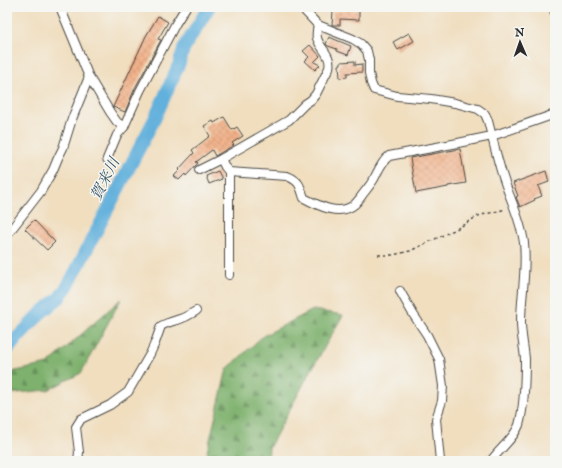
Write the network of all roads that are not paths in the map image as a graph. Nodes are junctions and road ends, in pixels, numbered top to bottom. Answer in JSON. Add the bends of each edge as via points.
{"nodes":[{"id":1,"x":60,"y":7,"type":"edge"},
{"id":2,"x":186,"y":7,"type":"edge"},
{"id":3,"x":300,"y":7,"type":"edge"},
{"id":4,"x":553,"y":7,"type":"edge"},
{"id":5,"x":555,"y":13,"type":"edge"},
{"id":6,"x":318,"y":25,"type":"junction"},
{"id":7,"x":89,"y":77,"type":"junction"},
{"id":8,"x":555,"y":114,"type":"edge"},
{"id":9,"x":124,"y":127,"type":"junction"},
{"id":10,"x":492,"y":136,"type":"junction"},
{"id":11,"x":107,"y":159,"type":"dead end"},
{"id":12,"x":221,"y":159,"type":"junction"},
{"id":13,"x":199,"y":170,"type":"dead end"},
{"id":14,"x":229,"y":172,"type":"junction"},
{"id":15,"x":7,"y":235,"type":"edge"},
{"id":16,"x":229,"y":275,"type":"dead end"},
{"id":17,"x":400,"y":291,"type":"dead end"},
{"id":18,"x":196,"y":311,"type":"dead end"},
{"id":19,"x":78,"y":461,"type":"edge"},
{"id":20,"x":440,"y":461,"type":"edge"},
{"id":21,"x":491,"y":461,"type":"edge"}],
"edges":[{"from":1,"to":7,"type":"street"},
{"from":2,"to":9,"type":"street","via":[[140,91]]},
{"from":3,"to":6,"type":"street"},
{"from":4,"to":5,"type":"street"},
{"from":6,"to":10,"type":"street","via":[[362,44],[367,51],[370,83],[374,90],[478,109],[485,114]]},
{"from":6,"to":12,"type":"street","via":[[317,38],[330,63],[316,94],[289,120]]},
{"from":7,"to":9,"type":"street","via":[[110,112]]},
{"from":7,"to":15,"type":"street","via":[[53,170],[41,191]]},
{"from":8,"to":10,"type":"street"},
{"from":9,"to":11,"type":"street"},
{"from":10,"to":14,"type":"street","via":[[389,156],[355,204],[339,211],[314,204],[304,198],[299,184],[287,176]]},
{"from":10,"to":21,"type":"street","via":[[524,243],[525,271],[521,323],[525,359],[522,411],[518,426],[513,436]]},
{"from":12,"to":13,"type":"street"},
{"from":12,"to":14,"type":"street"},
{"from":14,"to":16,"type":"street"},
{"from":17,"to":20,"type":"street","via":[[439,359],[443,386],[442,401],[436,419]]},
{"from":18,"to":19,"type":"street","via":[[161,326],[150,354],[128,392],[110,405],[81,419],[76,427]]}]}
